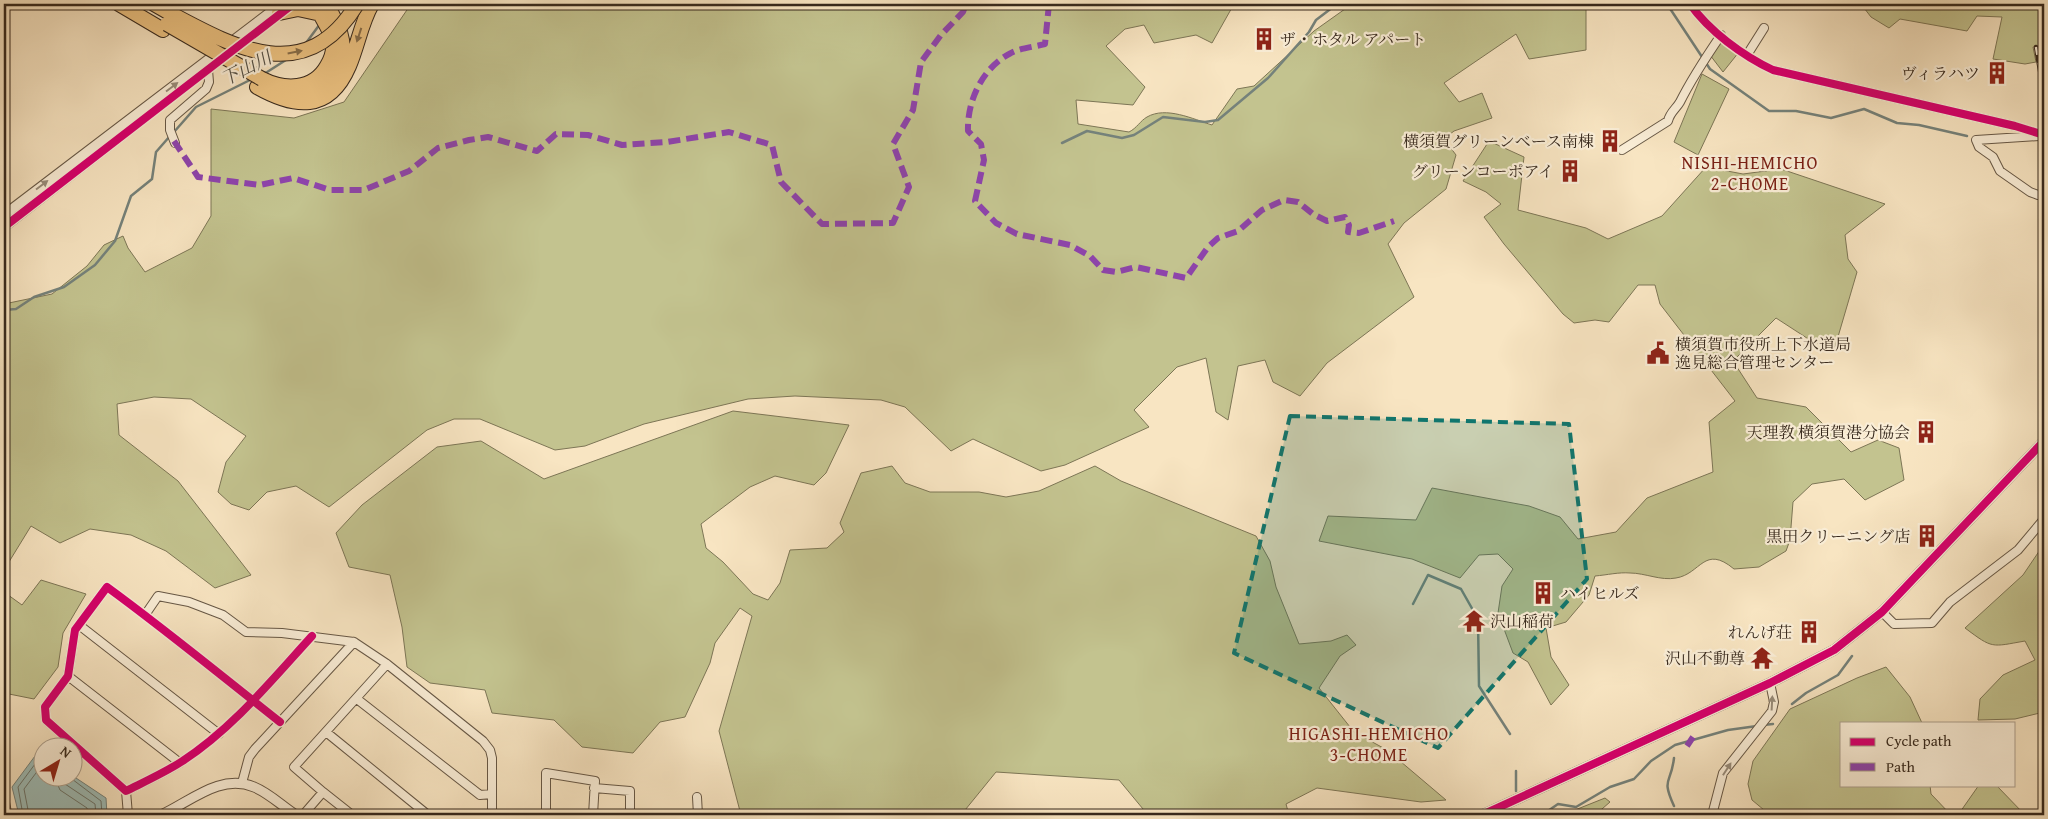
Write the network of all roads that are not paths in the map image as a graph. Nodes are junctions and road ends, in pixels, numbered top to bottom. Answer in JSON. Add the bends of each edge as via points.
{"nodes":[{"id":1,"x":119,"y":4,"type":"edge"},
{"id":2,"x":133,"y":4,"type":"edge"},
{"id":3,"x":154,"y":4,"type":"edge"},
{"id":4,"x":293,"y":4,"type":"edge"},
{"id":5,"x":357,"y":4,"type":"edge"},
{"id":6,"x":372,"y":4,"type":"edge"},
{"id":7,"x":1690,"y":4,"type":"edge"},
{"id":8,"x":321,"y":7,"type":"edge"},
{"id":9,"x":280,"y":8,"type":"edge"},
{"id":10,"x":166,"y":22,"type":"junction"},
{"id":11,"x":1764,"y":28,"type":"dead end"},
{"id":12,"x":1721,"y":35,"type":"junction"},
{"id":13,"x":1747,"y":55,"type":"junction"},
{"id":14,"x":208,"y":70,"type":"junction"},
{"id":15,"x":259,"y":83,"type":"junction"},
{"id":16,"x":2043,"y":135,"type":"edge"},
{"id":17,"x":175,"y":142,"type":"dead end"},
{"id":18,"x":1622,"y":150,"type":"dead end"},
{"id":19,"x":2044,"y":194,"type":"edge"},
{"id":20,"x":4,"y":215,"type":"edge"},
{"id":21,"x":4,"y":227,"type":"edge"},
{"id":22,"x":2044,"y":441,"type":"edge"},
{"id":23,"x":2044,"y":519,"type":"edge"},
{"id":24,"x":1882,"y":612,"type":"junction"},
{"id":25,"x":145,"y":614,"type":"junction"},
{"id":26,"x":79,"y":625,"type":"junction"},
{"id":27,"x":312,"y":636,"type":"junction"},
{"id":28,"x":354,"y":642,"type":"junction"},
{"id":29,"x":387,"y":664,"type":"junction"},
{"id":30,"x":68,"y":676,"type":"junction"},
{"id":31,"x":1770,"y":683,"type":"junction"},
{"id":32,"x":357,"y":699,"type":"junction"},
{"id":33,"x":252,"y":701,"type":"junction"},
{"id":34,"x":280,"y":722,"type":"junction"},
{"id":35,"x":326,"y":732,"type":"junction"},
{"id":36,"x":219,"y":734,"type":"junction"},
{"id":37,"x":180,"y":763,"type":"junction"},
{"id":38,"x":242,"y":783,"type":"junction"},
{"id":39,"x":594,"y":788,"type":"junction"},
{"id":40,"x":126,"y":791,"type":"junction"},
{"id":41,"x":323,"y":792,"type":"junction"},
{"id":42,"x":492,"y":794,"type":"junction"},
{"id":43,"x":698,"y":797,"type":"dead end"},
{"id":44,"x":4,"y":800,"type":"edge"},
{"id":45,"x":128,"y":814,"type":"edge"},
{"id":46,"x":7,"y":815,"type":"edge"},
{"id":47,"x":161,"y":815,"type":"edge"},
{"id":48,"x":296,"y":815,"type":"edge"},
{"id":49,"x":303,"y":815,"type":"edge"},
{"id":50,"x":352,"y":815,"type":"edge"},
{"id":51,"x":428,"y":815,"type":"edge"},
{"id":52,"x":492,"y":815,"type":"edge"},
{"id":53,"x":546,"y":815,"type":"edge"},
{"id":54,"x":593,"y":815,"type":"edge"},
{"id":55,"x":630,"y":815,"type":"edge"},
{"id":56,"x":698,"y":815,"type":"edge"},
{"id":57,"x":1482,"y":815,"type":"edge"},
{"id":58,"x":1712,"y":815,"type":"edge"}],
"edges":[{"from":1,"to":10,"type":"highway"},
{"from":2,"to":10,"type":"highway"},
{"from":3,"to":10,"type":"highway"},
{"from":4,"to":9,"type":"street"},
{"from":10,"to":5,"type":"highway","one_way":true,"bridge":true,"via":[[262,53],[287,54],[327,40]]},
{"from":6,"to":15,"type":"highway","one_way":true,"via":[[343,78],[326,95],[308,102],[279,100]]},
{"from":7,"to":12,"type":"street"},
{"from":8,"to":9,"type":"highway"},
{"from":8,"to":15,"type":"highway","via":[[337,23],[342,41],[338,67],[328,82],[319,89],[299,95],[285,95]]},
{"from":9,"to":14,"type":"street"},
{"from":20,"to":9,"type":"street","one_way":true},
{"from":10,"to":15,"type":"highway"},
{"from":11,"to":13,"type":"street"},
{"from":12,"to":13,"type":"street"},
{"from":12,"to":18,"type":"street","via":[[1678,105],[1670,112],[1668,121]]},
{"from":13,"to":16,"type":"street","via":[[1773,70]]},
{"from":14,"to":17,"type":"street","via":[[206,89],[170,120]]},
{"from":14,"to":21,"type":"street"},
{"from":16,"to":19,"type":"street","via":[[1976,140],[1993,157],[2000,171],[2030,192]]},
{"from":22,"to":24,"type":"street"},
{"from":23,"to":24,"type":"street","via":[[2018,550],[1950,602],[1932,623],[1894,624]]},
{"from":24,"to":31,"type":"street","via":[[1834,650]]},
{"from":25,"to":26,"type":"street","via":[[108,587]]},
{"from":25,"to":27,"type":"street","via":[[158,596],[189,602],[223,615],[246,632]]},
{"from":25,"to":33,"type":"street"},
{"from":26,"to":30,"type":"street","via":[[75,630]]},
{"from":26,"to":36,"type":"street"},
{"from":27,"to":28,"type":"street"},
{"from":27,"to":33,"type":"street"},
{"from":28,"to":29,"type":"street"},
{"from":28,"to":34,"type":"street"},
{"from":29,"to":32,"type":"street"},
{"from":29,"to":42,"type":"street","via":[[483,741],[492,758]]},
{"from":30,"to":37,"type":"street"},
{"from":30,"to":40,"type":"street","via":[[44,707],[46,720]]},
{"from":31,"to":57,"type":"street"},
{"from":58,"to":31,"type":"street","one_way":true,"via":[[1723,773],[1772,711],[1774,702]]},
{"from":32,"to":35,"type":"street"},
{"from":32,"to":42,"type":"street","via":[[480,796]]},
{"from":33,"to":34,"type":"street"},
{"from":33,"to":36,"type":"street"},
{"from":34,"to":38,"type":"street","via":[[249,757]]},
{"from":35,"to":41,"type":"street","via":[[294,767]]},
{"from":35,"to":51,"type":"street"},
{"from":36,"to":37,"type":"street"},
{"from":37,"to":40,"type":"street"},
{"from":38,"to":47,"type":"street","via":[[227,783],[204,792]]},
{"from":38,"to":48,"type":"street","via":[[256,788]]},
{"from":39,"to":53,"type":"street","via":[[594,781],[546,774]]},
{"from":39,"to":54,"type":"street"},
{"from":39,"to":55,"type":"street","via":[[630,791]]},
{"from":40,"to":45,"type":"street"},
{"from":41,"to":49,"type":"street"},
{"from":41,"to":50,"type":"street"},
{"from":42,"to":52,"type":"street"},
{"from":43,"to":56,"type":"street"},
{"from":44,"to":46,"type":"street"}]}
